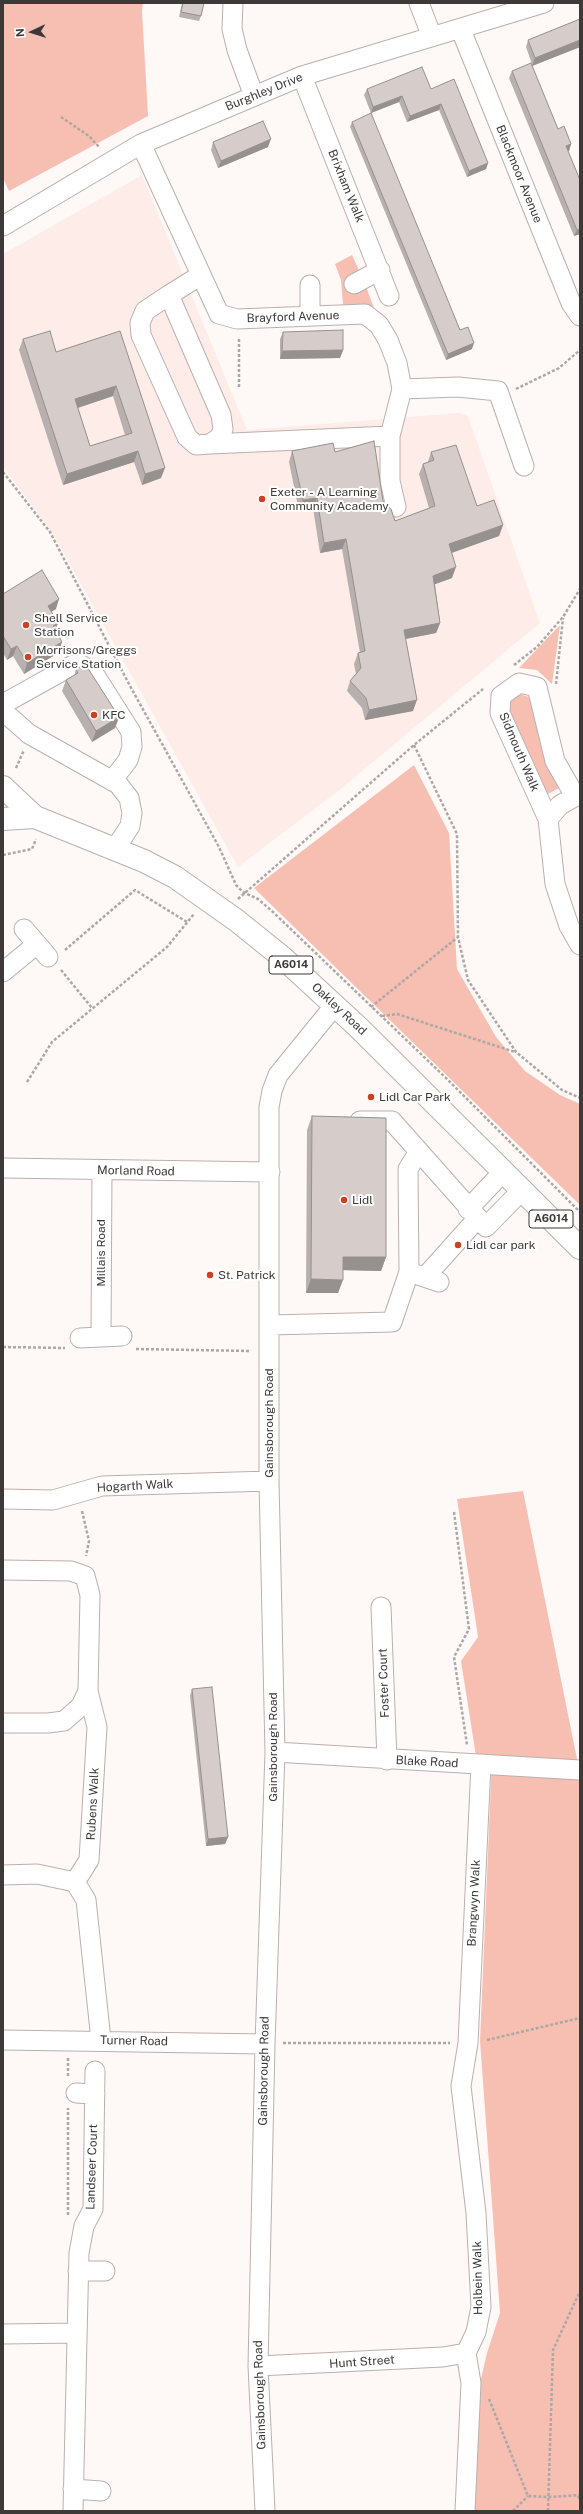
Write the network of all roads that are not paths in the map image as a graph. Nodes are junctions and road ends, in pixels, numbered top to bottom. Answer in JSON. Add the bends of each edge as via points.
{"nodes":[{"id":1,"x":233,"y":3,"type":"edge"},
{"id":2,"x":419,"y":3,"type":"edge"},
{"id":3,"x":544,"y":3,"type":"edge"},
{"id":4,"x":460,"y":30,"type":"junction"},
{"id":5,"x":432,"y":37,"type":"junction"},
{"id":6,"x":302,"y":76,"type":"junction"},
{"id":7,"x":254,"y":96,"type":"junction"},
{"id":8,"x":141,"y":144,"type":"junction"},
{"id":9,"x":3,"y":226,"type":"edge"},
{"id":10,"x":380,"y":270,"type":"junction"},
{"id":11,"x":201,"y":275,"type":"junction"},
{"id":12,"x":354,"y":284,"type":"dead end"},
{"id":13,"x":310,"y":285,"type":"dead end"},
{"id":14,"x":169,"y":295,"type":"junction"},
{"id":15,"x":389,"y":296,"type":"dead end"},
{"id":16,"x":310,"y":316,"type":"junction"},
{"id":17,"x":580,"y":316,"type":"edge"},
{"id":18,"x":402,"y":388,"type":"junction"},
{"id":19,"x":390,"y":436,"type":"junction"},
{"id":20,"x":210,"y":444,"type":"junction"},
{"id":21,"x":524,"y":466,"type":"dead end"},
{"id":22,"x":396,"y":507,"type":"dead end"},
{"id":23,"x":3,"y":704,"type":"edge"},
{"id":24,"x":3,"y":712,"type":"edge"},
{"id":25,"x":112,"y":781,"type":"junction"},
{"id":26,"x":3,"y":787,"type":"edge"},
{"id":27,"x":577,"y":795,"type":"edge"},
{"id":28,"x":3,"y":819,"type":"edge"},
{"id":29,"x":548,"y":819,"type":"junction"},
{"id":30,"x":36,"y":826,"type":"junction"},
{"id":31,"x":115,"y":849,"type":"junction"},
{"id":32,"x":24,"y":929,"type":"dead end"},
{"id":33,"x":580,"y":945,"type":"edge"},
{"id":34,"x":3,"y":972,"type":"edge"},
{"id":35,"x":335,"y":1005,"type":"junction"},
{"id":36,"x":339,"y":1120,"type":"edge"},
{"id":37,"x":418,"y":1153,"type":"junction"},
{"id":38,"x":3,"y":1168,"type":"edge"},
{"id":39,"x":102,"y":1171,"type":"junction"},
{"id":40,"x":504,"y":1171,"type":"junction"},
{"id":41,"x":270,"y":1172,"type":"junction"},
{"id":42,"x":523,"y":1189,"type":"junction"},
{"id":43,"x":477,"y":1219,"type":"junction"},
{"id":44,"x":580,"y":1248,"type":"edge"},
{"id":45,"x":424,"y":1277,"type":"junction"},
{"id":46,"x":270,"y":1325,"type":"junction"},
{"id":47,"x":101,"y":1336,"type":"junction"},
{"id":48,"x":122,"y":1336,"type":"dead end"},
{"id":49,"x":80,"y":1338,"type":"dead end"},
{"id":50,"x":269,"y":1481,"type":"junction"},
{"id":51,"x":3,"y":1499,"type":"edge"},
{"id":52,"x":3,"y":1570,"type":"edge"},
{"id":53,"x":381,"y":1607,"type":"dead end"},
{"id":54,"x":88,"y":1691,"type":"junction"},
{"id":55,"x":3,"y":1723,"type":"edge"},
{"id":56,"x":275,"y":1752,"type":"junction"},
{"id":57,"x":387,"y":1760,"type":"junction"},
{"id":58,"x":475,"y":1764,"type":"junction"},
{"id":59,"x":580,"y":1770,"type":"edge"},
{"id":60,"x":3,"y":1875,"type":"edge"},
{"id":61,"x":75,"y":1882,"type":"junction"},
{"id":62,"x":3,"y":2040,"type":"edge"},
{"id":63,"x":101,"y":2040,"type":"junction"},
{"id":64,"x":468,"y":2043,"type":"joint"},
{"id":65,"x":265,"y":2044,"type":"junction"},
{"id":66,"x":95,"y":2071,"type":"dead end"},
{"id":67,"x":71,"y":2092,"type":"road end"},
{"id":68,"x":95,"y":2094,"type":"junction"},
{"id":69,"x":78,"y":2271,"type":"junction"},
{"id":70,"x":105,"y":2271,"type":"dead end"},
{"id":71,"x":76,"y":2333,"type":"junction"},
{"id":72,"x":3,"y":2334,"type":"edge"},
{"id":73,"x":466,"y":2353,"type":"junction"},
{"id":74,"x":258,"y":2366,"type":"junction"},
{"id":75,"x":73,"y":2489,"type":"junction"},
{"id":76,"x":101,"y":2491,"type":"dead end"},
{"id":77,"x":73,"y":2511,"type":"edge"},
{"id":78,"x":264,"y":2511,"type":"edge"},
{"id":79,"x":465,"y":2511,"type":"edge"}],
"edges":[{"from":1,"to":7,"type":"street","via":[[232,29]]},
{"from":2,"to":5,"type":"street"},
{"from":3,"to":4,"type":"street","name":"Burghley Drive"},
{"from":4,"to":5,"type":"street","name":"Burghley Drive"},
{"from":4,"to":17,"type":"street","name":"Blackmoor Avenue","via":[[571,303]]},
{"from":5,"to":6,"type":"street","name":"Burghley Drive"},
{"from":6,"to":7,"type":"street","name":"Burghley Drive"},
{"from":6,"to":10,"type":"street","name":"Brixham Walk"},
{"from":7,"to":8,"type":"street","name":"Burghley Drive"},
{"from":8,"to":9,"type":"street","name":"Burghley Drive"},
{"from":8,"to":11,"type":"street","name":"Brayford Avenue"},
{"from":10,"to":12,"type":"street"},
{"from":10,"to":15,"type":"street","name":"Brixham Walk"},
{"from":11,"to":14,"type":"street"},
{"from":11,"to":16,"type":"street","name":"Brayford Avenue","via":[[219,314],[240,319]]},
{"from":13,"to":16,"type":"street"},
{"from":14,"to":20,"type":"street","via":[[221,415],[222,433]]},
{"from":14,"to":20,"type":"street","via":[[145,311],[140,323],[141,335],[186,437],[196,445]]},
{"from":16,"to":18,"type":"street","name":"Brayford Avenue","via":[[365,314],[379,325],[388,340],[397,363]]},
{"from":18,"to":19,"type":"street"},
{"from":18,"to":21,"type":"street","via":[[458,387],[498,391]]},
{"from":19,"to":20,"type":"street"},
{"from":19,"to":22,"type":"street","via":[[390,481]]},
{"from":23,"to":25,"type":"street","via":[[73,664],[81,664],[92,672],[130,732],[132,747],[128,760]]},
{"from":24,"to":25,"type":"street","via":[[29,734]]},
{"from":25,"to":31,"type":"street","via":[[118,784],[129,798],[132,812],[130,826]]},
{"from":26,"to":30,"type":"main road","number":"A6014"},
{"from":27,"to":29,"type":"street","via":[[560,805]]},
{"from":27,"to":29,"type":"street","name":"Sidmouth Walk","via":[[555,761],[537,687],[519,683],[501,696],[500,714]]},
{"from":28,"to":30,"type":"main road","number":"A6014"},
{"from":29,"to":33,"type":"street","via":[[555,884],[569,926]]},
{"from":30,"to":31,"type":"main road","name":"Oakley Road","number":"A6014"},
{"from":31,"to":35,"type":"main road","name":"Oakley Road","number":"A6014","via":[[175,877],[226,912],[282,957]]},
{"from":32,"to":34,"type":"street","via":[[46,954]]},
{"from":35,"to":40,"type":"main road","name":"Oakley Road","number":"A6014"},
{"from":35,"to":41,"type":"street","name":"Gainsborough Road","via":[[278,1075],[272,1090],[269,1107]]},
{"from":36,"to":37,"type":"street","via":[[392,1121]]},
{"from":37,"to":43,"type":"street"},
{"from":37,"to":45,"type":"street","via":[[408,1169]]},
{"from":38,"to":39,"type":"street","name":"Morland Road"},
{"from":39,"to":41,"type":"street","name":"Morland Road"},
{"from":39,"to":47,"type":"street","name":"Millais Road"},
{"from":40,"to":42,"type":"main road","name":"Oakley Road","number":"A6014"},
{"from":40,"to":43,"type":"street"},
{"from":41,"to":46,"type":"street","name":"Gainsborough Road"},
{"from":42,"to":43,"type":"street"},
{"from":42,"to":44,"type":"main road","name":"Oakley Road","number":"A6014"},
{"from":43,"to":45,"type":"street"},
{"from":45,"to":46,"type":"street","via":[[392,1322]]},
{"from":46,"to":50,"type":"street","name":"Gainsborough Road"},
{"from":47,"to":48,"type":"street"},
{"from":47,"to":49,"type":"street"},
{"from":50,"to":51,"type":"street","name":"Hogarth Walk","via":[[102,1486],[53,1500]]},
{"from":50,"to":56,"type":"street","name":"Gainsborough Road"},
{"from":52,"to":54,"type":"street","name":"Rubens Walk","via":[[76,1573],[85,1576],[90,1595]]},
{"from":53,"to":57,"type":"street","name":"Foster Court"},
{"from":54,"to":55,"type":"street","via":[[81,1706],[64,1720],[48,1723]]},
{"from":54,"to":61,"type":"street","name":"Rubens Walk","via":[[97,1727],[89,1860]]},
{"from":56,"to":57,"type":"street","name":"Blake Road"},
{"from":56,"to":65,"type":"street","name":"Gainsborough Road"},
{"from":57,"to":58,"type":"street","name":"Blake Road"},
{"from":58,"to":59,"type":"street","name":"Blake Road"},
{"from":58,"to":64,"type":"street","name":"Brangwyn Walk"},
{"from":60,"to":61,"type":"street","via":[[37,1874]]},
{"from":61,"to":63,"type":"street","via":[[86,1900]]},
{"from":62,"to":63,"type":"street","name":"Turner Road"},
{"from":63,"to":65,"type":"street","name":"Turner Road"},
{"from":64,"to":73,"type":"street","name":"Holbein Walk","via":[[461,2086],[476,2213],[480,2307],[476,2332]]},
{"from":65,"to":74,"type":"street","name":"Gainsborough Road"},
{"from":66,"to":68,"type":"street","name":"Landseer Court"},
{"from":67,"to":68,"type":"street"},
{"from":68,"to":69,"type":"street","name":"Landseer Court","via":[[93,2210],[84,2226]]},
{"from":69,"to":70,"type":"street"},
{"from":69,"to":71,"type":"street","name":"Landseer Court"},
{"from":71,"to":72,"type":"street"},
{"from":71,"to":75,"type":"street","name":"Landseer Court"},
{"from":73,"to":74,"type":"street","name":"Hunt Street","via":[[397,2360]]},
{"from":73,"to":79,"type":"street","via":[[471,2382]]},
{"from":74,"to":78,"type":"street","name":"Gainsborough Road"},
{"from":75,"to":76,"type":"street"},
{"from":75,"to":77,"type":"street","name":"Landseer Court"}]}
